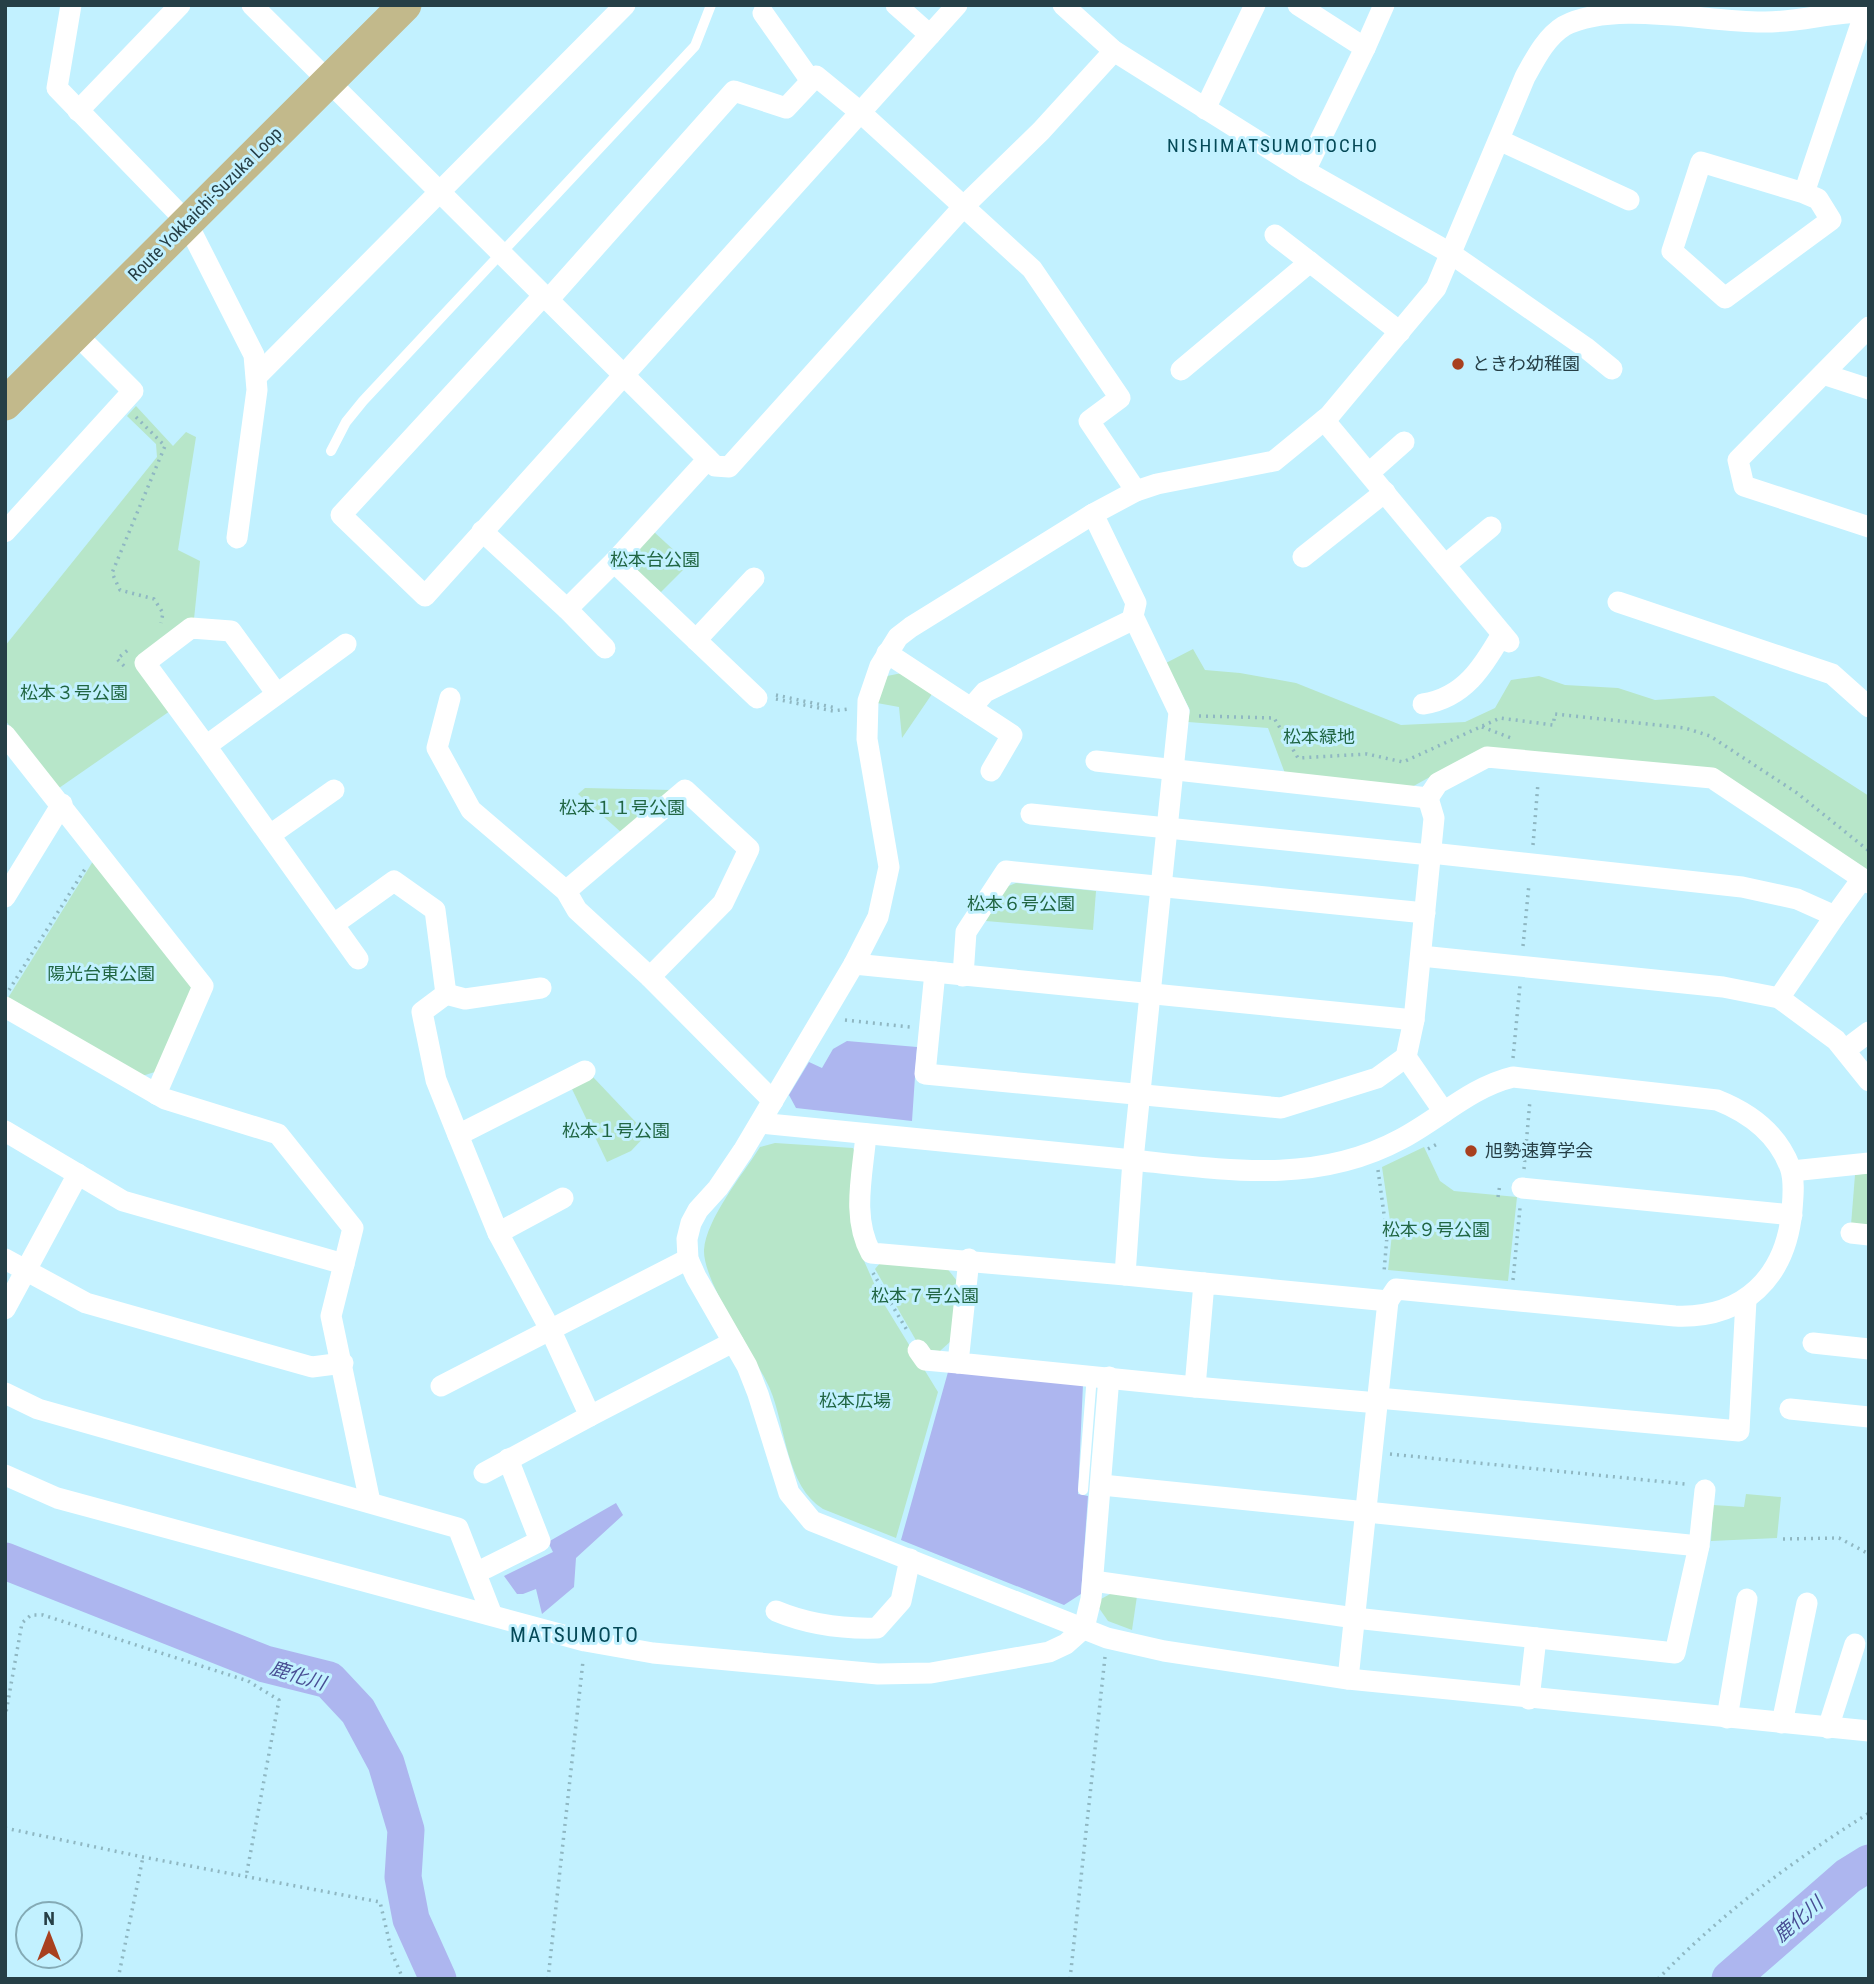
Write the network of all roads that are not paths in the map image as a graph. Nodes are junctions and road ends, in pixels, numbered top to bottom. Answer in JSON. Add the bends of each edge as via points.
{"nodes":[{"id":1,"x":71,"y":5,"type":"edge"},
{"id":2,"x":180,"y":5,"type":"edge"},
{"id":3,"x":252,"y":5,"type":"edge"},
{"id":4,"x":405,"y":5,"type":"edge"},
{"id":5,"x":625,"y":5,"type":"edge"},
{"id":6,"x":711,"y":5,"type":"edge"},
{"id":7,"x":896,"y":5,"type":"edge"},
{"id":8,"x":957,"y":5,"type":"edge"},
{"id":9,"x":1063,"y":5,"type":"edge"},
{"id":10,"x":1255,"y":5,"type":"edge"},
{"id":11,"x":1298,"y":5,"type":"edge"},
{"id":12,"x":1384,"y":5,"type":"edge"},
{"id":13,"x":1600,"y":5,"type":"edge"},
{"id":14,"x":1867,"y":12,"type":"edge"},
{"id":15,"x":763,"y":13,"type":"dead end"},
{"id":16,"x":1624,"y":13,"type":"junction"},
{"id":17,"x":930,"y":35,"type":"junction"},
{"id":18,"x":1365,"y":48,"type":"junction"},
{"id":19,"x":1114,"y":51,"type":"junction"},
{"id":20,"x":811,"y":81,"type":"junction"},
{"id":21,"x":330,"y":82,"type":"junction"},
{"id":22,"x":1205,"y":109,"type":"junction"},
{"id":23,"x":78,"y":111,"type":"junction"},
{"id":24,"x":860,"y":112,"type":"junction"},
{"id":25,"x":1499,"y":140,"type":"junction"},
{"id":26,"x":1306,"y":171,"type":"junction"},
{"id":27,"x":440,"y":191,"type":"junction"},
{"id":28,"x":1804,"y":193,"type":"junction"},
{"id":29,"x":1629,"y":200,"type":"dead end"},
{"id":30,"x":964,"y":206,"type":"junction"},
{"id":31,"x":186,"y":221,"type":"junction"},
{"id":32,"x":1275,"y":235,"type":"dead end"},
{"id":33,"x":502,"y":253,"type":"junction"},
{"id":34,"x":1450,"y":253,"type":"junction"},
{"id":35,"x":1310,"y":262,"type":"junction"},
{"id":36,"x":546,"y":297,"type":"junction"},
{"id":37,"x":1869,"y":327,"type":"edge"},
{"id":38,"x":1400,"y":332,"type":"junction"},
{"id":39,"x":75,"y":333,"type":"junction"},
{"id":40,"x":1612,"y":369,"type":"dead end"},
{"id":41,"x":1181,"y":370,"type":"dead end"},
{"id":42,"x":624,"y":374,"type":"junction"},
{"id":43,"x":1823,"y":374,"type":"junction"},
{"id":44,"x":258,"y":375,"type":"junction"},
{"id":45,"x":1869,"y":388,"type":"edge"},
{"id":46,"x":5,"y":404,"type":"edge"},
{"id":47,"x":1324,"y":421,"type":"junction"},
{"id":48,"x":1404,"y":442,"type":"dead end"},
{"id":49,"x":331,"y":451,"type":"dead end"},
{"id":50,"x":708,"y":459,"type":"junction"},
{"id":51,"x":1369,"y":473,"type":"junction"},
{"id":52,"x":1136,"y":491,"type":"junction"},
{"id":53,"x":1385,"y":492,"type":"junction"},
{"id":54,"x":1093,"y":514,"type":"junction"},
{"id":55,"x":1483,"y":526,"type":"dead end"},
{"id":56,"x":1869,"y":527,"type":"edge"},
{"id":57,"x":5,"y":531,"type":"edge"},
{"id":58,"x":482,"y":531,"type":"junction"},
{"id":59,"x":237,"y":538,"type":"dead end"},
{"id":60,"x":1303,"y":557,"type":"dead end"},
{"id":61,"x":1441,"y":560,"type":"junction"},
{"id":62,"x":614,"y":562,"type":"junction"},
{"id":63,"x":754,"y":578,"type":"dead end"},
{"id":64,"x":1618,"y":602,"type":"dead end"},
{"id":65,"x":566,"y":609,"type":"junction"},
{"id":66,"x":1134,"y":619,"type":"junction"},
{"id":67,"x":696,"y":640,"type":"junction"},
{"id":68,"x":346,"y":644,"type":"dead end"},
{"id":69,"x":605,"y":648,"type":"dead end"},
{"id":70,"x":887,"y":653,"type":"junction"},
{"id":71,"x":277,"y":694,"type":"junction"},
{"id":72,"x":759,"y":695,"type":"road end"},
{"id":73,"x":450,"y":698,"type":"dead end"},
{"id":74,"x":1423,"y":704,"type":"dead end"},
{"id":75,"x":971,"y":708,"type":"junction"},
{"id":76,"x":1869,"y":708,"type":"edge"},
{"id":77,"x":5,"y":735,"type":"edge"},
{"id":78,"x":206,"y":746,"type":"junction"},
{"id":79,"x":1096,"y":761,"type":"dead end"},
{"id":80,"x":1174,"y":769,"type":"junction"},
{"id":81,"x":991,"y":771,"type":"dead end"},
{"id":82,"x":334,"y":790,"type":"dead end"},
{"id":83,"x":1428,"y":798,"type":"junction"},
{"id":84,"x":62,"y":804,"type":"junction"},
{"id":85,"x":1031,"y":814,"type":"dead end"},
{"id":86,"x":1168,"y":828,"type":"junction"},
{"id":87,"x":270,"y":835,"type":"junction"},
{"id":88,"x":1430,"y":854,"type":"junction"},
{"id":89,"x":1866,"y":881,"type":"edge"},
{"id":90,"x":1162,"y":886,"type":"junction"},
{"id":91,"x":566,"y":891,"type":"junction"},
{"id":92,"x":5,"y":897,"type":"edge"},
{"id":93,"x":1425,"y":913,"type":"junction"},
{"id":94,"x":1835,"y":916,"type":"junction"},
{"id":95,"x":334,"y":924,"type":"junction"},
{"id":96,"x":1421,"y":956,"type":"junction"},
{"id":97,"x":358,"y":959,"type":"dead end"},
{"id":98,"x":854,"y":964,"type":"junction"},
{"id":99,"x":935,"y":972,"type":"junction"},
{"id":100,"x":963,"y":976,"type":"junction"},
{"id":101,"x":650,"y":977,"type":"junction"},
{"id":102,"x":541,"y":988,"type":"dead end"},
{"id":103,"x":1152,"y":993,"type":"junction"},
{"id":104,"x":446,"y":994,"type":"junction"},
{"id":105,"x":1779,"y":998,"type":"junction"},
{"id":106,"x":5,"y":1007,"type":"edge"},
{"id":107,"x":1414,"y":1020,"type":"junction"},
{"id":108,"x":1869,"y":1032,"type":"edge"},
{"id":109,"x":1845,"y":1050,"type":"junction"},
{"id":110,"x":1406,"y":1057,"type":"junction"},
{"id":111,"x":585,"y":1072,"type":"dead end"},
{"id":112,"x":1869,"y":1081,"type":"edge"},
{"id":113,"x":156,"y":1094,"type":"junction"},
{"id":114,"x":1142,"y":1094,"type":"junction"},
{"id":115,"x":773,"y":1101,"type":"junction"},
{"id":116,"x":1444,"y":1112,"type":"junction"},
{"id":117,"x":760,"y":1123,"type":"junction"},
{"id":118,"x":5,"y":1131,"type":"edge"},
{"id":119,"x":866,"y":1133,"type":"junction"},
{"id":120,"x":458,"y":1135,"type":"junction"},
{"id":121,"x":1133,"y":1160,"type":"junction"},
{"id":122,"x":1869,"y":1163,"type":"edge"},
{"id":123,"x":1792,"y":1171,"type":"junction"},
{"id":124,"x":78,"y":1174,"type":"junction"},
{"id":125,"x":1522,"y":1188,"type":"dead end"},
{"id":126,"x":563,"y":1198,"type":"dead end"},
{"id":127,"x":1792,"y":1215,"type":"junction"},
{"id":128,"x":498,"y":1233,"type":"junction"},
{"id":129,"x":5,"y":1259,"type":"edge"},
{"id":130,"x":688,"y":1259,"type":"junction"},
{"id":131,"x":969,"y":1259,"type":"junction"},
{"id":132,"x":344,"y":1264,"type":"junction"},
{"id":133,"x":25,"y":1270,"type":"junction"},
{"id":134,"x":1125,"y":1275,"type":"junction"},
{"id":135,"x":1204,"y":1283,"type":"junction"},
{"id":136,"x":1746,"y":1300,"type":"junction"},
{"id":137,"x":1388,"y":1301,"type":"junction"},
{"id":138,"x":5,"y":1309,"type":"edge"},
{"id":139,"x":550,"y":1329,"type":"junction"},
{"id":140,"x":733,"y":1342,"type":"junction"},
{"id":141,"x":1813,"y":1343,"type":"dead end"},
{"id":142,"x":1869,"y":1349,"type":"edge"},
{"id":143,"x":918,"y":1350,"type":"road end"},
{"id":144,"x":343,"y":1363,"type":"junction"},
{"id":145,"x":958,"y":1363,"type":"junction"},
{"id":146,"x":1101,"y":1376,"type":"junction"},
{"id":147,"x":441,"y":1386,"type":"dead end"},
{"id":148,"x":1195,"y":1387,"type":"junction"},
{"id":149,"x":5,"y":1393,"type":"edge"},
{"id":150,"x":1378,"y":1400,"type":"junction"},
{"id":151,"x":1790,"y":1409,"type":"dead end"},
{"id":152,"x":590,"y":1416,"type":"junction"},
{"id":153,"x":1869,"y":1417,"type":"edge"},
{"id":154,"x":508,"y":1459,"type":"junction"},
{"id":155,"x":484,"y":1473,"type":"dead end"},
{"id":156,"x":5,"y":1475,"type":"edge"},
{"id":157,"x":1092,"y":1487,"type":"junction"},
{"id":158,"x":1705,"y":1490,"type":"road end"},
{"id":159,"x":370,"y":1502,"type":"junction"},
{"id":160,"x":1366,"y":1510,"type":"junction"},
{"id":161,"x":1699,"y":1546,"type":"junction"},
{"id":162,"x":910,"y":1559,"type":"junction"},
{"id":163,"x":486,"y":1568,"type":"dead end"},
{"id":164,"x":1093,"y":1581,"type":"junction"},
{"id":165,"x":1748,"y":1599,"type":"dead end"},
{"id":166,"x":1807,"y":1603,"type":"dead end"},
{"id":167,"x":776,"y":1611,"type":"dead end"},
{"id":168,"x":492,"y":1615,"type":"junction"},
{"id":169,"x":1354,"y":1618,"type":"junction"},
{"id":170,"x":1084,"y":1629,"type":"junction"},
{"id":171,"x":1536,"y":1638,"type":"junction"},
{"id":172,"x":1855,"y":1644,"type":"dead end"},
{"id":173,"x":1348,"y":1679,"type":"junction"},
{"id":174,"x":1529,"y":1699,"type":"junction"},
{"id":175,"x":1727,"y":1718,"type":"junction"},
{"id":176,"x":1782,"y":1723,"type":"junction"},
{"id":177,"x":1828,"y":1728,"type":"junction"},
{"id":178,"x":1869,"y":1731,"type":"edge"}],
"edges":[{"from":1,"to":23,"type":"street","via":[[57,88]]},
{"from":2,"to":23,"type":"street"},
{"from":3,"to":21,"type":"street"},
{"from":4,"to":21,"type":"main road","name":"Route Yokkaichi-Suzuka Loop"},
{"from":5,"to":27,"type":"street"},
{"from":6,"to":33,"type":"lane","via":[[695,46]]},
{"from":7,"to":17,"type":"street"},
{"from":8,"to":17,"type":"street"},
{"from":9,"to":19,"type":"street"},
{"from":10,"to":22,"type":"street"},
{"from":11,"to":18,"type":"street"},
{"from":12,"to":18,"type":"street"},
{"from":13,"to":16,"type":"street"},
{"from":14,"to":16,"type":"street","via":[[1778,23]]},
{"from":14,"to":28,"type":"street"},
{"from":15,"to":20,"type":"street"},
{"from":16,"to":25,"type":"street","via":[[1594,14],[1553,36],[1525,77]]},
{"from":17,"to":24,"type":"street"},
{"from":18,"to":26,"type":"street"},
{"from":19,"to":22,"type":"street"},
{"from":19,"to":30,"type":"street"},
{"from":20,"to":24,"type":"street","via":[[816,76]]},
{"from":20,"to":36,"type":"street","via":[[786,108],[734,91]]},
{"from":21,"to":27,"type":"street"},
{"from":21,"to":31,"type":"main road","name":"Route Yokkaichi-Suzuka Loop"},
{"from":22,"to":26,"type":"street"},
{"from":23,"to":31,"type":"street"},
{"from":24,"to":30,"type":"street"},
{"from":24,"to":42,"type":"street"},
{"from":25,"to":29,"type":"street"},
{"from":25,"to":34,"type":"street"},
{"from":26,"to":34,"type":"street"},
{"from":27,"to":33,"type":"street"},
{"from":27,"to":44,"type":"street"},
{"from":28,"to":28,"type":"street","via":[[1701,162],[1672,251],[1725,298],[1831,220],[1818,199]]},
{"from":30,"to":50,"type":"street","via":[[729,467],[715,466]]},
{"from":30,"to":52,"type":"street","via":[[1032,269],[1120,398],[1089,421]]},
{"from":31,"to":39,"type":"main road","name":"Route Yokkaichi-Suzuka Loop"},
{"from":31,"to":44,"type":"street","via":[[254,355]]},
{"from":32,"to":35,"type":"street"},
{"from":33,"to":36,"type":"street"},
{"from":33,"to":49,"type":"lane","via":[[363,401]]},
{"from":34,"to":38,"type":"street","via":[[1436,288]]},
{"from":34,"to":40,"type":"street"},
{"from":35,"to":38,"type":"street"},
{"from":35,"to":41,"type":"street"},
{"from":36,"to":42,"type":"street"},
{"from":36,"to":58,"type":"street","via":[[341,516],[425,596]]},
{"from":37,"to":43,"type":"street"},
{"from":38,"to":47,"type":"street"},
{"from":39,"to":46,"type":"main road","name":"Route Yokkaichi-Suzuka Loop"},
{"from":39,"to":57,"type":"street","via":[[133,391]]},
{"from":42,"to":50,"type":"street"},
{"from":42,"to":58,"type":"street"},
{"from":43,"to":45,"type":"street"},
{"from":43,"to":56,"type":"street","via":[[1738,460],[1744,486]]},
{"from":44,"to":59,"type":"street"},
{"from":47,"to":51,"type":"street"},
{"from":47,"to":52,"type":"street","via":[[1274,461]]},
{"from":48,"to":51,"type":"street"},
{"from":50,"to":62,"type":"street"},
{"from":51,"to":53,"type":"street"},
{"from":52,"to":54,"type":"street"},
{"from":53,"to":60,"type":"street"},
{"from":53,"to":61,"type":"street"},
{"from":54,"to":66,"type":"street","via":[[1136,603]]},
{"from":54,"to":70,"type":"street","via":[[911,627]]},
{"from":55,"to":61,"type":"street"},
{"from":58,"to":65,"type":"street"},
{"from":61,"to":74,"type":"street","via":[[1506,638],[1467,684],[1450,697]]},
{"from":62,"to":65,"type":"street"},
{"from":62,"to":67,"type":"street"},
{"from":63,"to":67,"type":"street"},
{"from":64,"to":76,"type":"street","via":[[1832,674]]},
{"from":65,"to":69,"type":"street"},
{"from":66,"to":75,"type":"street","via":[[985,692]]},
{"from":66,"to":80,"type":"street","via":[[1179,712]]},
{"from":67,"to":72,"type":"street"},
{"from":68,"to":71,"type":"street"},
{"from":70,"to":75,"type":"street"},
{"from":70,"to":98,"type":"street","via":[[870,688],[867,739],[889,867],[878,918]]},
{"from":71,"to":78,"type":"street"},
{"from":71,"to":78,"type":"street","via":[[231,631],[191,628],[145,663]]},
{"from":73,"to":91,"type":"street","via":[[437,748],[471,810]]},
{"from":75,"to":81,"type":"street","via":[[1012,735]]},
{"from":77,"to":84,"type":"street"},
{"from":78,"to":87,"type":"street"},
{"from":79,"to":80,"type":"street"},
{"from":80,"to":83,"type":"street"},
{"from":80,"to":86,"type":"street"},
{"from":82,"to":87,"type":"street"},
{"from":83,"to":88,"type":"street","via":[[1434,818]]},
{"from":83,"to":89,"type":"street","via":[[1438,783],[1488,757],[1712,778]]},
{"from":84,"to":92,"type":"street"},
{"from":84,"to":113,"type":"street","via":[[203,986]]},
{"from":85,"to":86,"type":"street"},
{"from":86,"to":88,"type":"street"},
{"from":86,"to":90,"type":"street"},
{"from":87,"to":95,"type":"street"},
{"from":88,"to":93,"type":"street"},
{"from":88,"to":94,"type":"street","via":[[1758,889]]},
{"from":89,"to":94,"type":"street"},
{"from":90,"to":93,"type":"street"},
{"from":90,"to":100,"type":"street","via":[[1006,871],[966,932]]},
{"from":90,"to":103,"type":"street"},
{"from":91,"to":101,"type":"street","via":[[578,910]]},
{"from":91,"to":101,"type":"street","via":[[685,790],[749,849],[723,903]]},
{"from":93,"to":96,"type":"street"},
{"from":94,"to":105,"type":"street"},
{"from":95,"to":97,"type":"street"},
{"from":95,"to":104,"type":"street","via":[[394,881],[435,910]]},
{"from":96,"to":105,"type":"street","via":[[1748,990]]},
{"from":96,"to":107,"type":"street"},
{"from":98,"to":99,"type":"street"},
{"from":98,"to":115,"type":"street"},
{"from":99,"to":100,"type":"street"},
{"from":99,"to":114,"type":"street","via":[[925,1074]]},
{"from":100,"to":103,"type":"street"},
{"from":101,"to":115,"type":"street"},
{"from":102,"to":104,"type":"street","via":[[465,999]]},
{"from":103,"to":107,"type":"street"},
{"from":103,"to":114,"type":"street"},
{"from":104,"to":120,"type":"street","via":[[422,1012],[436,1080]]},
{"from":105,"to":109,"type":"street"},
{"from":106,"to":113,"type":"street"},
{"from":107,"to":110,"type":"street"},
{"from":108,"to":109,"type":"street"},
{"from":109,"to":112,"type":"street"},
{"from":110,"to":114,"type":"street","via":[[1377,1078],[1281,1108]]},
{"from":110,"to":116,"type":"street"},
{"from":111,"to":120,"type":"street"},
{"from":113,"to":132,"type":"street","via":[[278,1134],[354,1227]]},
{"from":114,"to":121,"type":"street"},
{"from":115,"to":117,"type":"street"},
{"from":116,"to":121,"type":"street","via":[[1398,1141],[1325,1167],[1247,1173]]},
{"from":116,"to":123,"type":"street","via":[[1489,1085],[1513,1077],[1699,1097],[1737,1108],[1761,1124]]},
{"from":117,"to":119,"type":"street"},
{"from":117,"to":130,"type":"street","via":[[691,1223]]},
{"from":118,"to":124,"type":"street"},
{"from":119,"to":121,"type":"street"},
{"from":119,"to":131,"type":"street","via":[[859,1213],[871,1253]]},
{"from":120,"to":128,"type":"street"},
{"from":121,"to":134,"type":"street"},
{"from":122,"to":123,"type":"street"},
{"from":123,"to":127,"type":"street"},
{"from":124,"to":132,"type":"street","via":[[123,1201]]},
{"from":124,"to":133,"type":"street"},
{"from":125,"to":127,"type":"street"},
{"from":126,"to":128,"type":"street"},
{"from":127,"to":136,"type":"street","via":[[1782,1258]]},
{"from":128,"to":139,"type":"street"},
{"from":129,"to":133,"type":"street"},
{"from":130,"to":139,"type":"street"},
{"from":130,"to":140,"type":"street"},
{"from":131,"to":134,"type":"street"},
{"from":131,"to":145,"type":"street"},
{"from":132,"to":144,"type":"street","via":[[331,1316]]},
{"from":133,"to":138,"type":"street"},
{"from":133,"to":144,"type":"street","via":[[86,1304],[312,1367]]},
{"from":134,"to":135,"type":"street"},
{"from":135,"to":137,"type":"street"},
{"from":135,"to":148,"type":"street"},
{"from":136,"to":137,"type":"street","via":[[1691,1317],[1396,1289]]},
{"from":136,"to":150,"type":"street","via":[[1738,1431]]},
{"from":137,"to":150,"type":"street"},
{"from":139,"to":147,"type":"street"},
{"from":139,"to":152,"type":"street"},
{"from":140,"to":152,"type":"street"},
{"from":140,"to":162,"type":"street","via":[[758,1394],[783,1479],[796,1505],[812,1521]]},
{"from":141,"to":142,"type":"street"},
{"from":143,"to":145,"type":"street","via":[[925,1360]]},
{"from":144,"to":159,"type":"street"},
{"from":145,"to":146,"type":"street"},
{"from":146,"to":148,"type":"street"},
{"from":146,"to":157,"type":"street"},
{"from":148,"to":150,"type":"street"},
{"from":149,"to":159,"type":"street","via":[[38,1409]]},
{"from":150,"to":160,"type":"street"},
{"from":151,"to":153,"type":"street"},
{"from":152,"to":154,"type":"street"},
{"from":154,"to":155,"type":"street"},
{"from":154,"to":163,"type":"street","via":[[540,1541]]},
{"from":156,"to":168,"type":"street","via":[[57,1498]]},
{"from":157,"to":160,"type":"street"},
{"from":157,"to":164,"type":"street"},
{"from":158,"to":161,"type":"street"},
{"from":159,"to":168,"type":"street","via":[[458,1528]]},
{"from":160,"to":161,"type":"street"},
{"from":160,"to":169,"type":"street"},
{"from":161,"to":171,"type":"street","via":[[1675,1653]]},
{"from":162,"to":167,"type":"street","via":[[901,1601],[877,1628],[844,1627]]},
{"from":162,"to":170,"type":"street"},
{"from":164,"to":169,"type":"street"},
{"from":164,"to":170,"type":"street"},
{"from":165,"to":175,"type":"street"},
{"from":166,"to":176,"type":"street"},
{"from":168,"to":170,"type":"street","via":[[585,1641],[713,1660],[878,1674],[931,1673],[1049,1651]]},
{"from":169,"to":171,"type":"street"},
{"from":169,"to":173,"type":"street"},
{"from":170,"to":173,"type":"street","via":[[1164,1651]]},
{"from":171,"to":174,"type":"street"},
{"from":172,"to":177,"type":"street"},
{"from":173,"to":174,"type":"street"},
{"from":174,"to":175,"type":"street"},
{"from":175,"to":176,"type":"street"},
{"from":176,"to":177,"type":"street"},
{"from":177,"to":178,"type":"street"}]}
